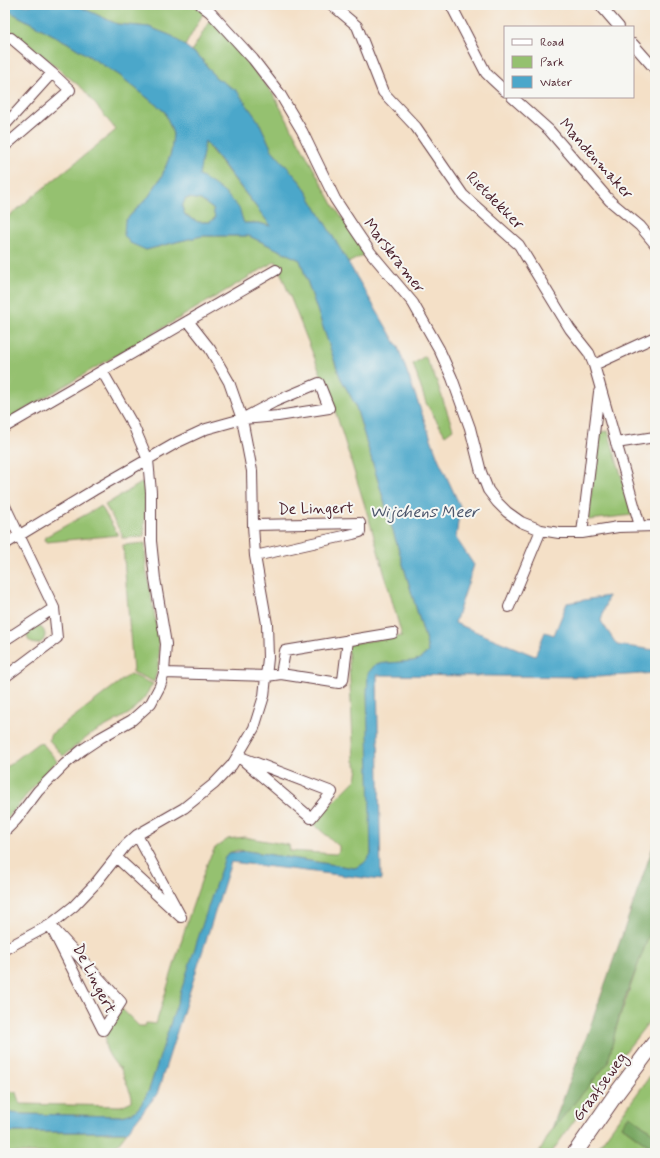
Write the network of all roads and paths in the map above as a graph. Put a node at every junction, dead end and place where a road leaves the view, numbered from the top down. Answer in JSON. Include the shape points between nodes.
{"nodes":[{"id":1,"x":201,"y":5,"type":"edge"},
{"id":2,"x":332,"y":5,"type":"edge"},
{"id":3,"x":451,"y":5,"type":"edge"},
{"id":4,"x":600,"y":5,"type":"edge"},
{"id":5,"x":214,"y":8,"type":"edge"},
{"id":6,"x":618,"y":26,"type":"edge"},
{"id":7,"x":11,"y":38,"type":"dead end"},
{"id":8,"x":634,"y":45,"type":"edge"},
{"id":9,"x":655,"y":69,"type":"edge"},
{"id":10,"x":52,"y":73,"type":"junction"},
{"id":11,"x":504,"y":90,"type":"edge"},
{"id":12,"x":513,"y":98,"type":"edge"},
{"id":13,"x":5,"y":125,"type":"edge"},
{"id":14,"x":5,"y":146,"type":"edge"},
{"id":15,"x":655,"y":244,"type":"edge"},
{"id":16,"x":276,"y":270,"type":"dead end"},
{"id":17,"x":188,"y":321,"type":"junction"},
{"id":18,"x":655,"y":337,"type":"edge"},
{"id":19,"x":594,"y":365,"type":"junction"},
{"id":20,"x":102,"y":371,"type":"junction"},
{"id":21,"x":600,"y":387,"type":"junction"},
{"id":22,"x":242,"y":419,"type":"junction"},
{"id":23,"x":610,"y":421,"type":"junction"},
{"id":24,"x":596,"y":423,"type":"junction"},
{"id":25,"x":5,"y":428,"type":"edge"},
{"id":26,"x":655,"y":437,"type":"edge"},
{"id":27,"x":616,"y":443,"type":"junction"},
{"id":28,"x":148,"y":460,"type":"junction"},
{"id":29,"x":5,"y":506,"type":"edge"},
{"id":30,"x":253,"y":526,"type":"junction"},
{"id":31,"x":640,"y":526,"type":"junction"},
{"id":32,"x":655,"y":526,"type":"edge"},
{"id":33,"x":541,"y":530,"type":"junction"},
{"id":34,"x":582,"y":533,"type":"junction"},
{"id":35,"x":19,"y":535,"type":"junction"},
{"id":36,"x":5,"y":544,"type":"edge"},
{"id":37,"x":255,"y":556,"type":"junction"},
{"id":38,"x":509,"y":607,"type":"dead end"},
{"id":39,"x":54,"y":608,"type":"junction"},
{"id":40,"x":393,"y":633,"type":"dead end"},
{"id":41,"x":5,"y":640,"type":"edge"},
{"id":42,"x":348,"y":640,"type":"junction"},
{"id":43,"x":164,"y":673,"type":"junction"},
{"id":44,"x":281,"y":674,"type":"junction"},
{"id":45,"x":267,"y":676,"type":"junction"},
{"id":46,"x":5,"y":677,"type":"edge"},
{"id":47,"x":238,"y":756,"type":"junction"},
{"id":48,"x":5,"y":831,"type":"edge"},
{"id":49,"x":137,"y":835,"type":"junction"},
{"id":50,"x":116,"y":857,"type":"junction"},
{"id":51,"x":50,"y":925,"type":"junction"},
{"id":52,"x":5,"y":949,"type":"edge"},
{"id":53,"x":655,"y":1042,"type":"edge"},
{"id":54,"x":575,"y":1153,"type":"edge"}],
"edges":[{"from":1,"to":5,"type":"street","name":"Marskramer"},
{"from":2,"to":19,"type":"street","name":"Rietdekker","via":[[357,26],[383,92],[416,127],[463,195],[518,245],[570,329],[589,353]]},
{"from":3,"to":11,"type":"street","via":[[486,73]]},
{"from":4,"to":6,"type":"street"},
{"from":5,"to":33,"type":"street","name":"Marskramer","via":[[280,94],[302,131],[335,199],[354,228],[371,253],[413,303],[452,378],[470,428],[480,472],[488,490],[507,512],[521,522]]},
{"from":7,"to":10,"type":"street"},
{"from":8,"to":9,"type":"street"},
{"from":10,"to":13,"type":"street"},
{"from":10,"to":14,"type":"street","via":[[70,90]]},
{"from":12,"to":15,"type":"street","name":"Mandenmaker","via":[[549,130],[610,201],[640,226]]},
{"from":16,"to":17,"type":"street"},
{"from":17,"to":20,"type":"street"},
{"from":17,"to":22,"type":"street","via":[[210,349],[229,382]]},
{"from":18,"to":19,"type":"street"},
{"from":19,"to":21,"type":"street","name":"Rietdekker"},
{"from":20,"to":25,"type":"street"},
{"from":20,"to":28,"type":"street","via":[[134,427]]},
{"from":21,"to":23,"type":"street","name":"Rietdekker"},
{"from":21,"to":24,"type":"street","name":"Rietdekker"},
{"from":22,"to":22,"type":"street","via":[[278,416],[329,408],[319,382]]},
{"from":22,"to":28,"type":"street","via":[[206,429]]},
{"from":22,"to":30,"type":"street","via":[[252,471]]},
{"from":23,"to":24,"type":"street"},
{"from":23,"to":27,"type":"street","name":"Rietdekker"},
{"from":24,"to":34,"type":"street","name":"Rietdekker"},
{"from":26,"to":27,"type":"street"},
{"from":27,"to":31,"type":"street","name":"Rietdekker"},
{"from":28,"to":35,"type":"street"},
{"from":28,"to":43,"type":"street","via":[[151,540],[166,644]]},
{"from":29,"to":35,"type":"street"},
{"from":30,"to":37,"type":"street"},
{"from":30,"to":37,"type":"street","name":"De Lingert","via":[[360,523],[360,532]]},
{"from":31,"to":32,"type":"street","name":"Marskramer"},
{"from":31,"to":34,"type":"street","name":"Marskramer"},
{"from":33,"to":34,"type":"street","name":"Marskramer"},
{"from":33,"to":38,"type":"street"},
{"from":35,"to":36,"type":"street"},
{"from":35,"to":39,"type":"street"},
{"from":37,"to":45,"type":"street","via":[[267,624]]},
{"from":39,"to":41,"type":"street"},
{"from":39,"to":46,"type":"street","via":[[57,638]]},
{"from":40,"to":42,"type":"street"},
{"from":42,"to":44,"type":"street","via":[[285,651]]},
{"from":42,"to":44,"type":"street","via":[[343,680],[339,683]]},
{"from":43,"to":45,"type":"street"},
{"from":43,"to":48,"type":"street","via":[[151,703],[132,720],[100,738],[65,764],[38,791]]},
{"from":44,"to":45,"type":"street"},
{"from":45,"to":47,"type":"street","via":[[254,728]]},
{"from":47,"to":47,"type":"street","via":[[245,759],[332,792],[311,818]]},
{"from":47,"to":49,"type":"street","via":[[214,784],[190,803]]},
{"from":49,"to":50,"type":"street"},
{"from":49,"to":50,"type":"street","via":[[181,918]]},
{"from":50,"to":51,"type":"street","via":[[74,906]]},
{"from":51,"to":51,"type":"street","name":"De Lingert","via":[[121,1002],[103,1030],[64,953]]},
{"from":51,"to":52,"type":"street"},
{"from":53,"to":54,"type":"main road","name":"Graafseweg"}]}
